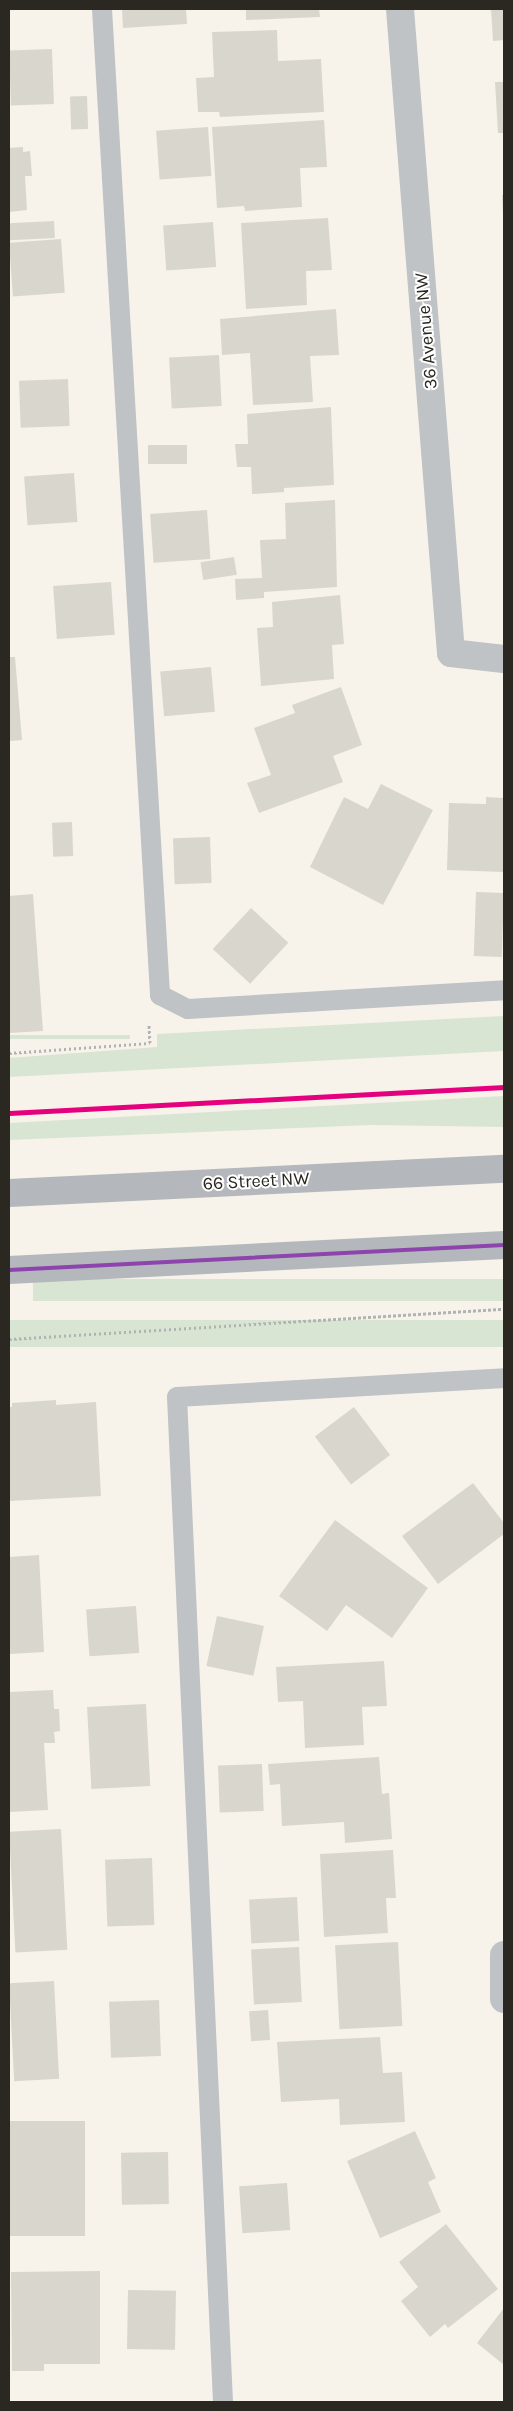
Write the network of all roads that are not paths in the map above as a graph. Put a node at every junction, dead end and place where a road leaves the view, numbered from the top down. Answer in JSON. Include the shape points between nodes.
{"nodes":[{"id":1,"x":102,"y":9,"type":"edge"},
{"id":2,"x":400,"y":9,"type":"edge"},
{"id":3,"x":504,"y":659,"type":"edge"},
{"id":4,"x":504,"y":990,"type":"edge"},
{"id":5,"x":504,"y":1170,"type":"edge"},
{"id":6,"x":9,"y":1193,"type":"edge"},
{"id":7,"x":504,"y":1245,"type":"edge"},
{"id":8,"x":9,"y":1270,"type":"edge"},
{"id":9,"x":504,"y":1378,"type":"edge"},
{"id":10,"x":504,"y":1955,"type":"edge"},
{"id":11,"x":504,"y":1999,"type":"edge"},
{"id":12,"x":222,"y":2402,"type":"edge"}],
"edges":[{"from":1,"to":4,"type":"lane","via":[[160,995],[188,1009]]},
{"from":2,"to":3,"type":"street","name":"36 Avenue NW","via":[[451,653]]},
{"from":5,"to":6,"type":"main road","name":"66 Street NW"},
{"from":7,"to":8,"type":"main road"},
{"from":9,"to":12,"type":"lane","via":[[177,1397]]},
{"from":10,"to":11,"type":"street"}]}
